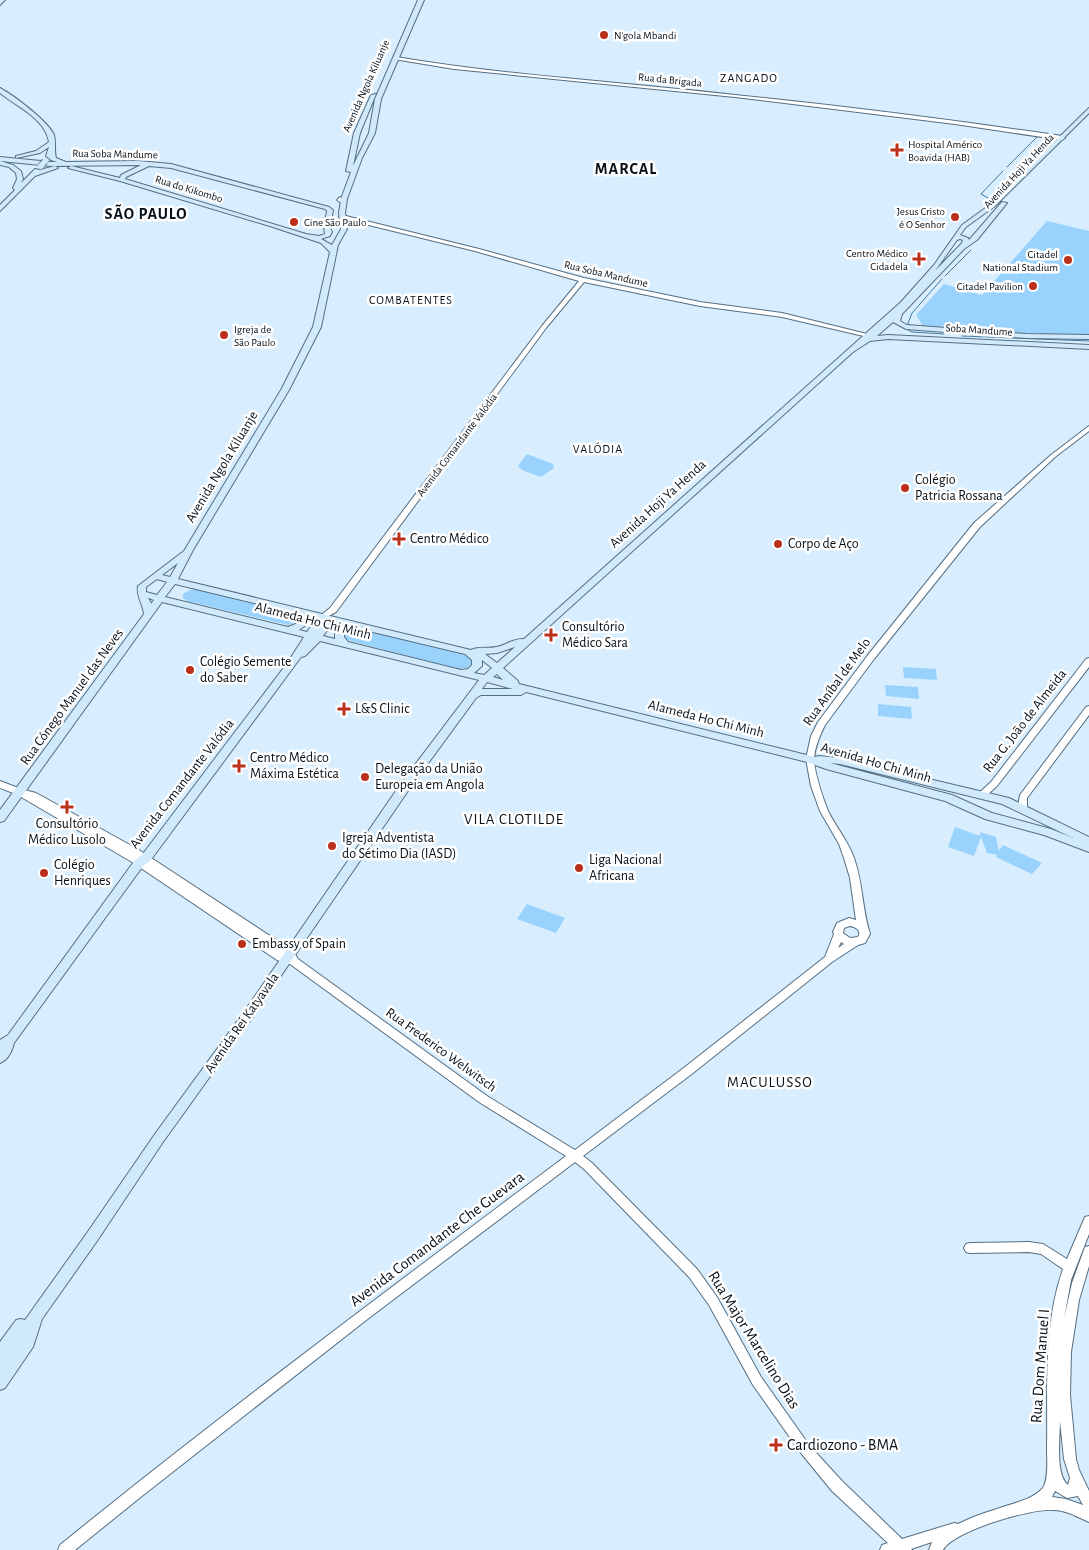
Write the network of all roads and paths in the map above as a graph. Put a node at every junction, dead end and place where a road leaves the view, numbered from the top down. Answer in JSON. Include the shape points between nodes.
{"nodes":[{"id":1,"x":417,"y":0,"type":"edge"},
{"id":2,"x":421,"y":0,"type":"edge"},
{"id":3,"x":396,"y":58,"type":"junction"},
{"id":4,"x":0,"y":92,"type":"edge"},
{"id":5,"x":1089,"y":112,"type":"edge"},
{"id":6,"x":359,"y":127,"type":"junction"},
{"id":7,"x":372,"y":127,"type":"junction"},
{"id":8,"x":355,"y":138,"type":"junction"},
{"id":9,"x":1062,"y":138,"type":"junction"},
{"id":10,"x":368,"y":139,"type":"junction"},
{"id":11,"x":51,"y":147,"type":"junction"},
{"id":12,"x":0,"y":160,"type":"edge"},
{"id":13,"x":137,"y":162,"type":"junction"},
{"id":14,"x":41,"y":163,"type":"junction"},
{"id":15,"x":155,"y":164,"type":"junction"},
{"id":16,"x":164,"y":165,"type":"junction"},
{"id":17,"x":94,"y":172,"type":"junction"},
{"id":18,"x":34,"y":174,"type":"junction"},
{"id":19,"x":113,"y":177,"type":"junction"},
{"id":20,"x":122,"y":180,"type":"junction"},
{"id":21,"x":16,"y":188,"type":"junction"},
{"id":22,"x":340,"y":199,"type":"junction"},
{"id":23,"x":315,"y":203,"type":"junction"},
{"id":24,"x":0,"y":205,"type":"edge"},
{"id":25,"x":0,"y":209,"type":"edge"},
{"id":26,"x":342,"y":217,"type":"junction"},
{"id":27,"x":964,"y":226,"type":"junction"},
{"id":28,"x":981,"y":231,"type":"junction"},
{"id":29,"x":306,"y":236,"type":"junction"},
{"id":30,"x":948,"y":248,"type":"junction"},
{"id":31,"x":331,"y":250,"type":"junction"},
{"id":32,"x":956,"y":252,"type":"junction"},
{"id":33,"x":583,"y":280,"type":"junction"},
{"id":34,"x":899,"y":314,"type":"junction"},
{"id":35,"x":314,"y":329,"type":"junction"},
{"id":36,"x":952,"y":331,"type":"junction"},
{"id":37,"x":868,"y":337,"type":"junction"},
{"id":38,"x":1089,"y":337,"type":"edge"},
{"id":39,"x":952,"y":340,"type":"junction"},
{"id":40,"x":1089,"y":347,"type":"edge"},
{"id":41,"x":1089,"y":428,"type":"edge"},
{"id":42,"x":189,"y":550,"type":"junction"},
{"id":43,"x":154,"y":576,"type":"junction"},
{"id":44,"x":173,"y":580,"type":"junction"},
{"id":45,"x":196,"y":586,"type":"junction"},
{"id":46,"x":142,"y":594,"type":"junction"},
{"id":47,"x":160,"y":598,"type":"junction"},
{"id":48,"x":181,"y":603,"type":"junction"},
{"id":49,"x":303,"y":612,"type":"junction"},
{"id":50,"x":329,"y":615,"type":"junction"},
{"id":51,"x":148,"y":616,"type":"junction"},
{"id":52,"x":357,"y":625,"type":"junction"},
{"id":53,"x":290,"y":629,"type":"junction"},
{"id":54,"x":314,"y":635,"type":"junction"},
{"id":55,"x":532,"y":635,"type":"junction"},
{"id":56,"x":344,"y":643,"type":"junction"},
{"id":57,"x":460,"y":650,"type":"junction"},
{"id":58,"x":496,"y":666,"type":"junction"},
{"id":59,"x":1087,"y":666,"type":"edge"},
{"id":60,"x":458,"y":673,"type":"junction"},
{"id":61,"x":484,"y":680,"type":"junction"},
{"id":62,"x":537,"y":691,"type":"junction"},
{"id":63,"x":469,"y":698,"type":"junction"},
{"id":64,"x":1089,"y":709,"type":"edge"},
{"id":65,"x":810,"y":759,"type":"junction"},
{"id":66,"x":0,"y":784,"type":"edge"},
{"id":67,"x":19,"y":792,"type":"junction"},
{"id":68,"x":981,"y":796,"type":"junction"},
{"id":69,"x":1023,"y":810,"type":"junction"},
{"id":70,"x":986,"y":815,"type":"junction"},
{"id":71,"x":0,"y":818,"type":"edge"},
{"id":72,"x":1012,"y":823,"type":"junction"},
{"id":73,"x":1087,"y":845,"type":"edge"},
{"id":74,"x":142,"y":860,"type":"junction"},
{"id":75,"x":858,"y":909,"type":"junction"},
{"id":76,"x":846,"y":923,"type":"junction"},
{"id":77,"x":862,"y":928,"type":"junction"},
{"id":78,"x":839,"y":935,"type":"junction"},
{"id":79,"x":854,"y":943,"type":"junction"},
{"id":80,"x":290,"y":959,"type":"junction"},
{"id":81,"x":829,"y":959,"type":"junction"},
{"id":82,"x":4,"y":1045,"type":"edge"},
{"id":83,"x":0,"y":1058,"type":"edge"},
{"id":84,"x":575,"y":1156,"type":"junction"},
{"id":85,"x":1089,"y":1221,"type":"edge"},
{"id":86,"x":970,"y":1248,"type":"dead end"},
{"id":87,"x":1089,"y":1251,"type":"edge"},
{"id":88,"x":1070,"y":1267,"type":"junction"},
{"id":89,"x":36,"y":1315,"type":"junction"},
{"id":90,"x":0,"y":1352,"type":"edge"},
{"id":91,"x":0,"y":1366,"type":"edge"},
{"id":92,"x":0,"y":1383,"type":"edge"},
{"id":93,"x":1054,"y":1466,"type":"junction"},
{"id":94,"x":1073,"y":1470,"type":"junction"},
{"id":95,"x":1089,"y":1505,"type":"edge"},
{"id":96,"x":1027,"y":1507,"type":"junction"},
{"id":97,"x":1089,"y":1516,"type":"edge"},
{"id":98,"x":970,"y":1525,"type":"junction"},
{"id":99,"x":65,"y":1549,"type":"edge"},
{"id":100,"x":897,"y":1549,"type":"edge"},
{"id":101,"x":936,"y":1550,"type":"edge"}],
"edges":[{"from":1,"to":6,"type":"main road","name":"Avenida Ngola Kiluanje"},
{"from":2,"to":3,"type":"main road","name":"Avenida Ngola Kiluanje"},
{"from":3,"to":7,"type":"main road","name":"Avenida Ngola Kiluanje","via":[[378,99]]},
{"from":3,"to":9,"type":"street","name":"Rua da Brigada","via":[[454,68],[964,123]]},
{"from":4,"to":11,"type":"main road","via":[[40,121],[50,132]]},
{"from":5,"to":9,"type":"main road","name":"Avenida Hoji Ya Henda"},
{"from":5,"to":28,"type":"main road","name":"Avenida Hoji Ya Henda"},
{"from":6,"to":7,"type":"main road"},
{"from":6,"to":8,"type":"main road","name":"Avenida Ngola Kiluanje"},
{"from":7,"to":10,"type":"main road","name":"Avenida Ngola Kiluanje"},
{"from":8,"to":10,"type":"main road","via":[[364,136]]},
{"from":8,"to":22,"type":"main road","name":"Avenida Ngola Kiluanje"},
{"from":9,"to":27,"type":"main road","name":"Avenida Hoji Ya Henda","via":[[993,205]]},
{"from":10,"to":26,"type":"main road","name":"Avenida Ngola Kiluanje","via":[[351,180]]},
{"from":11,"to":12,"type":"main road"},
{"from":11,"to":13,"type":"main road","via":[[53,159],[61,162]]},
{"from":11,"to":14,"type":"main road"},
{"from":12,"to":13,"type":"main road","name":"Rua Soba Mandume","via":[[51,164]]},
{"from":12,"to":17,"type":"main road","name":"Rua do Kikombo"},
{"from":12,"to":21,"type":"main road","via":[[19,172]]},
{"from":13,"to":15,"type":"main road","name":"Rua Soba Mandume"},
{"from":13,"to":16,"type":"main road"},
{"from":13,"to":19,"type":"main road","via":[[139,166],[122,176]]},
{"from":14,"to":18,"type":"main road"},
{"from":14,"to":21,"type":"main road"},
{"from":15,"to":16,"type":"main road","name":"Rua Soba Mandume"},
{"from":15,"to":20,"type":"main road","via":[[140,167],[123,176]]},
{"from":16,"to":23,"type":"main road","name":"Rua Soba Mandume"},
{"from":17,"to":18,"type":"main road","via":[[52,168]]},
{"from":17,"to":19,"type":"main road","name":"Rua do Kikombo"},
{"from":18,"to":25,"type":"main road"},
{"from":19,"to":20,"type":"main road","name":"Rua do Kikombo"},
{"from":20,"to":29,"type":"main road","name":"Rua do Kikombo"},
{"from":21,"to":24,"type":"main road"},
{"from":22,"to":23,"type":"main road","via":[[329,204]]},
{"from":22,"to":31,"type":"main road","name":"Avenida Ngola Kiluanje","via":[[332,229]]},
{"from":23,"to":29,"type":"main road","via":[[330,210],[326,227],[329,233],[322,238]]},
{"from":26,"to":33,"type":"street","name":"Rua Soba Mandume"},
{"from":26,"to":35,"type":"main road","name":"Avenida Ngola Kiluanje","via":[[343,231],[336,241],[320,318]]},
{"from":27,"to":28,"type":"main road","via":[[963,230],[967,232]]},
{"from":27,"to":30,"type":"main road","name":"Avenida Hoji Ya Henda"},
{"from":28,"to":32,"type":"main road","name":"Avenida Hoji Ya Henda"},
{"from":29,"to":31,"type":"main road"},
{"from":30,"to":32,"type":"main road","via":[[956,238],[965,238],[966,242]]},
{"from":30,"to":37,"type":"main road","name":"Avenida Hoji Ya Henda","via":[[913,292]]},
{"from":31,"to":35,"type":"main road","name":"Avenida Ngola Kiluanje"},
{"from":32,"to":34,"type":"main road","name":"Avenida Hoji Ya Henda"},
{"from":33,"to":37,"type":"street","name":"Rua Soba Mandume","via":[[700,304],[782,315]]},
{"from":33,"to":50,"type":"street","name":"Avenida Comandante Valódia","via":[[544,327]]},
{"from":34,"to":36,"type":"main road","name":"Soba Mandume","via":[[896,320],[903,327]]},
{"from":34,"to":37,"type":"main road","name":"Avenida Hoji Ya Henda"},
{"from":35,"to":42,"type":"main road","name":"Avenida Ngola Kiluanje","via":[[285,390]]},
{"from":36,"to":38,"type":"main road","name":"Soba Mandume"},
{"from":36,"to":39,"type":"main road"},
{"from":37,"to":39,"type":"main road","name":"Soba Mandume"},
{"from":37,"to":55,"type":"main road","name":"Avenida Hoji Ya Henda"},
{"from":39,"to":40,"type":"main road","name":"Soba Mandume"},
{"from":41,"to":65,"type":"street","name":"Rua Aníbal de Melo","via":[[977,525],[822,724],[813,742]]},
{"from":42,"to":43,"type":"main road"},
{"from":42,"to":44,"type":"main road","name":"Avenida Ngola Kiluanje"},
{"from":43,"to":44,"type":"main road","name":"Alameda Ho Chi Minh"},
{"from":43,"to":46,"type":"main road","via":[[142,586]]},
{"from":44,"to":45,"type":"main road","name":"Alameda Ho Chi Minh"},
{"from":44,"to":47,"type":"main road","name":"Avenida Ngola Kiluanje"},
{"from":45,"to":48,"type":"main road","via":[[182,592],[179,596]]},
{"from":45,"to":49,"type":"main road","name":"Alameda Ho Chi Minh"},
{"from":46,"to":47,"type":"main road","name":"Alameda Ho Chi Minh"},
{"from":46,"to":51,"type":"main road","via":[[148,606]]},
{"from":47,"to":48,"type":"main road","name":"Alameda Ho Chi Minh"},
{"from":47,"to":51,"type":"main road","name":"Avenida Ngola Kiluanje"},
{"from":48,"to":53,"type":"main road","name":"Alameda Ho Chi Minh"},
{"from":49,"to":50,"type":"main road","name":"Alameda Ho Chi Minh"},
{"from":49,"to":53,"type":"main road","via":[[305,620]]},
{"from":50,"to":52,"type":"main road","name":"Alameda Ho Chi Minh"},
{"from":50,"to":54,"type":"main road","name":"Avenida Comandante Valódia"},
{"from":51,"to":67,"type":"main road","name":"Rua Cónego Manuel das Neves"},
{"from":52,"to":56,"type":"main road","via":[[340,631],[339,638]]},
{"from":52,"to":57,"type":"main road","name":"Alameda Ho Chi Minh"},
{"from":53,"to":54,"type":"main road","name":"Alameda Ho Chi Minh"},
{"from":54,"to":56,"type":"main road","name":"Alameda Ho Chi Minh"},
{"from":54,"to":74,"type":"main road","name":"Avenida Comandante Valódia"},
{"from":55,"to":57,"type":"main road","via":[[497,650]]},
{"from":55,"to":58,"type":"main road","name":"Avenida Hoji Ya Henda"},
{"from":56,"to":60,"type":"main road","name":"Alameda Ho Chi Minh"},
{"from":57,"to":58,"type":"main road","via":[[485,657]]},
{"from":57,"to":60,"type":"main road","via":[[474,656],[479,663],[475,669]]},
{"from":58,"to":60,"type":"main road","via":[[483,673]]},
{"from":58,"to":61,"type":"main road","name":"Avenida Hoji Ya Henda"},
{"from":58,"to":62,"type":"main road","via":[[505,678]]},
{"from":59,"to":68,"type":"street","name":"Rua G. João de Almeida"},
{"from":60,"to":61,"type":"main road"},
{"from":60,"to":63,"type":"main road","via":[[468,680]]},
{"from":61,"to":62,"type":"main road"},
{"from":61,"to":63,"type":"main road","name":"Avenida Rei Katyavala"},
{"from":62,"to":63,"type":"main road","via":[[480,692]]},
{"from":62,"to":65,"type":"main road","name":"Alameda Ho Chi Minh"},
{"from":63,"to":80,"type":"main road","name":"Avenida Rei Katyavala"},
{"from":64,"to":69,"type":"street","via":[[1023,797]]},
{"from":65,"to":68,"type":"main road","name":"Avenida Ho Chi Minh","via":[[840,762]]},
{"from":65,"to":70,"type":"main road","name":"Avenida Ho Chi Minh","via":[[948,798]]},
{"from":65,"to":75,"type":"street","name":"Rua Aníbal de Melo","via":[[820,803],[849,858]]},
{"from":66,"to":67,"type":"street","name":"Rua Frederico Welwitsch"},
{"from":67,"to":71,"type":"main road","name":"Rua Cónego Manuel das Neves"},
{"from":67,"to":74,"type":"street","name":"Rua Frederico Welwitsch"},
{"from":68,"to":69,"type":"main road","name":"Avenida Ho Chi Minh","via":[[1005,801]]},
{"from":68,"to":70,"type":"main road","via":[[973,804]]},
{"from":69,"to":72,"type":"main road","via":[[1028,817],[1027,822]]},
{"from":69,"to":73,"type":"main road","name":"Avenida Ho Chi Minh"},
{"from":70,"to":72,"type":"main road","name":"Avenida Ho Chi Minh"},
{"from":72,"to":73,"type":"main road","name":"Avenida Ho Chi Minh"},
{"from":74,"to":80,"type":"street","name":"Rua Frederico Welwitsch"},
{"from":74,"to":82,"type":"main road","name":"Avenida Comandante Valódia"},
{"from":75,"to":76,"type":"street","via":[[853,920]]},
{"from":75,"to":77,"type":"street","name":"Rua Aníbal de Melo"},
{"from":76,"to":77,"type":"street","via":[[853,922]]},
{"from":76,"to":78,"type":"street","via":[[840,926]]},
{"from":77,"to":79,"type":"street","via":[[864,938]]},
{"from":78,"to":79,"type":"street","via":[[846,942]]},
{"from":78,"to":81,"type":"street","name":"Avenida Comandante Che Guevara"},
{"from":79,"to":81,"type":"street","name":"Avenida Comandante Che Guevara"},
{"from":80,"to":84,"type":"street","name":"Rua Frederico Welwitsch","via":[[483,1099]]},
{"from":80,"to":89,"type":"main road","name":"Avenida Rei Katyavala"},
{"from":81,"to":84,"type":"street","name":"Avenida Comandante Che Guevara"},
{"from":82,"to":83,"type":"main road","name":"Avenida Comandante Valódia","via":[[7,1048]]},
{"from":84,"to":99,"type":"street","name":"Avenida Comandante Che Guevara","via":[[361,1317]]},
{"from":84,"to":100,"type":"street","name":"Rua Major Marcelino Dias","via":[[693,1273],[713,1301],[757,1381],[805,1449]]},
{"from":85,"to":88,"type":"street","name":"Rua Dom Manuel I"},
{"from":86,"to":88,"type":"street","via":[[1044,1249]]},
{"from":87,"to":94,"type":"street","name":"Rua Dom Manuel I","via":[[1075,1294],[1065,1361],[1066,1415]]},
{"from":88,"to":93,"type":"street","name":"Rua Dom Manuel I","via":[[1059,1320],[1052,1429]]},
{"from":89,"to":90,"type":"main road","via":[[23,1323]]},
{"from":89,"to":91,"type":"main road","name":"Avenida Rei Katyavala"},
{"from":89,"to":92,"type":"main road","via":[[31,1336]]},
{"from":93,"to":94,"type":"street","via":[[1058,1483],[1066,1492],[1074,1491],[1076,1487]]},
{"from":93,"to":96,"type":"street","name":"Rua Dom Manuel I","via":[[1052,1484],[1047,1493]]},
{"from":94,"to":95,"type":"street","name":"Rua Dom Manuel I"},
{"from":96,"to":97,"type":"street","via":[[1053,1503]]},
{"from":96,"to":98,"type":"street"},
{"from":98,"to":100,"type":"street"},
{"from":98,"to":101,"type":"street","via":[[940,1541]]}]}
